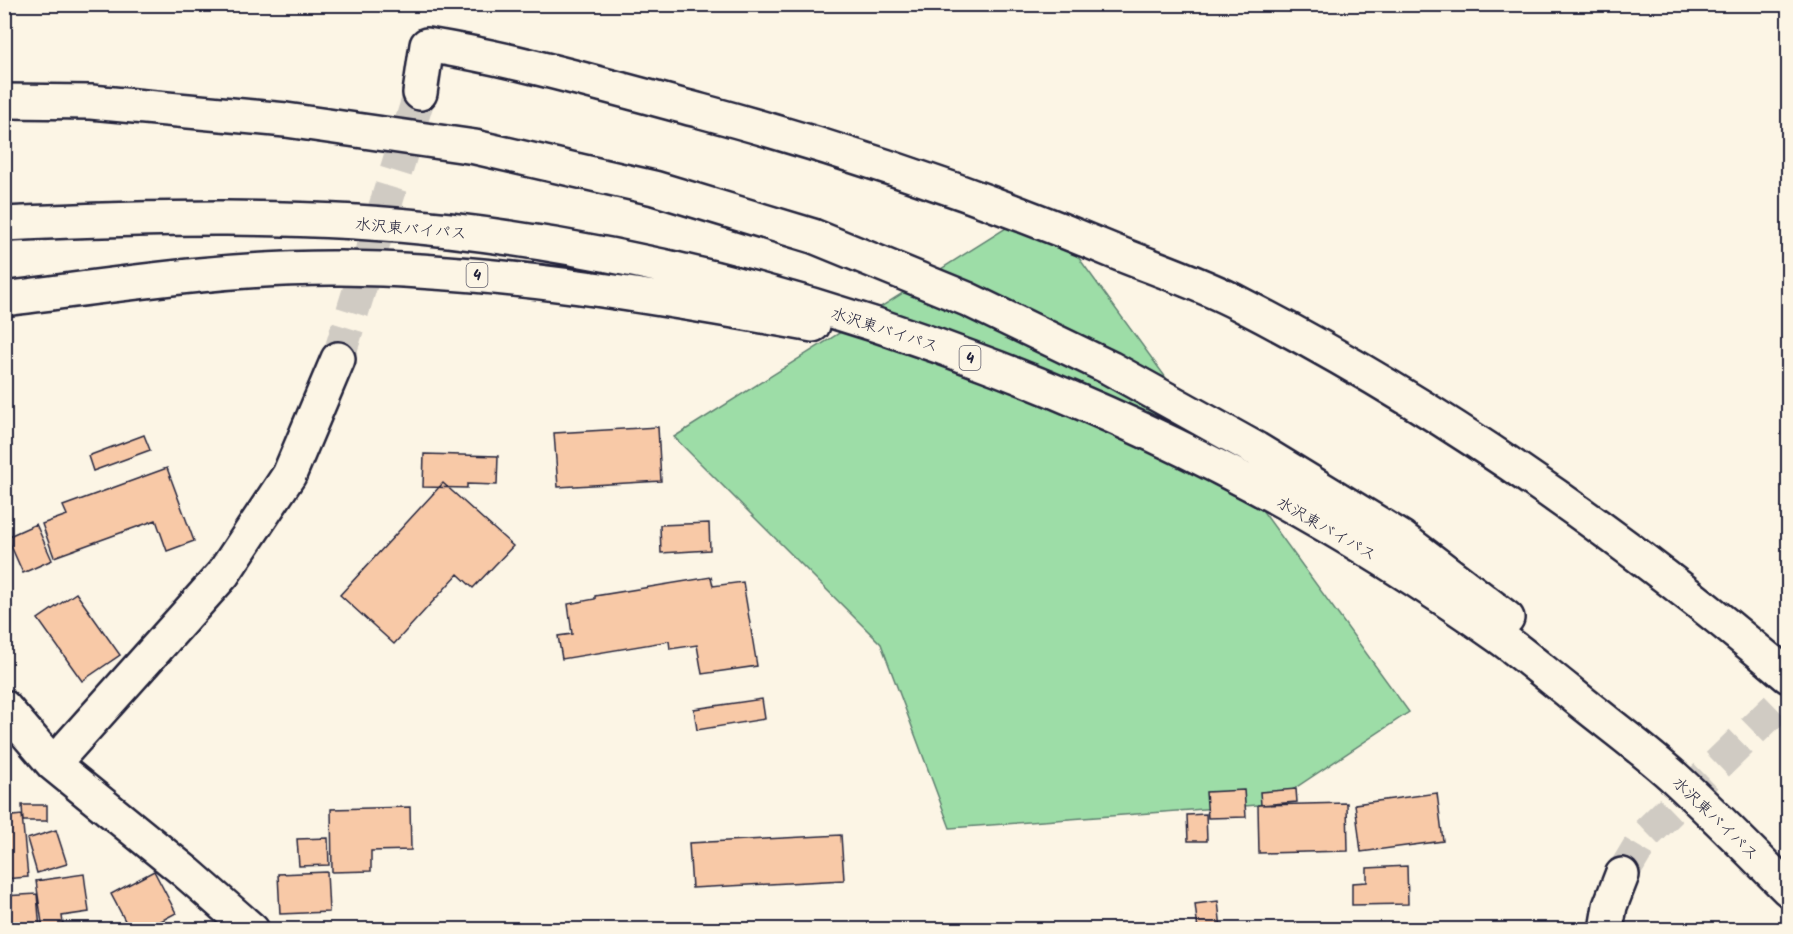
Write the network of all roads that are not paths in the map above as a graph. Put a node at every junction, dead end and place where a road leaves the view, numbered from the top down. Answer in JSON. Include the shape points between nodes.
{"nodes":[{"id":1,"x":420,"y":93,"type":"tunnel mouth"},
{"id":2,"x":4,"y":101,"type":"edge"},
{"id":3,"x":4,"y":224,"type":"edge"},
{"id":4,"x":4,"y":299,"type":"edge"},
{"id":5,"x":945,"y":348,"type":"junction"},
{"id":6,"x":338,"y":359,"type":"tunnel mouth"},
{"id":7,"x":1787,"y":690,"type":"edge"},
{"id":8,"x":4,"y":707,"type":"edge"},
{"id":9,"x":53,"y":764,"type":"junction"},
{"id":10,"x":1674,"y":777,"type":"junction"},
{"id":11,"x":1622,"y":875,"type":"tunnel mouth"},
{"id":12,"x":1788,"y":889,"type":"edge"},
{"id":13,"x":252,"y":930,"type":"edge"},
{"id":14,"x":1606,"y":930,"type":"edge"}],
"edges":[{"from":1,"to":7,"type":"main road","via":[[427,45],[499,57],[783,133],[1031,217],[1238,302],[1426,408],[1563,500],[1737,633]]},
{"from":2,"to":10,"type":"main road","number":"4","via":[[92,102],[286,120],[475,147],[654,188],[813,236],[967,299],[1110,368],[1256,449],[1402,538],[1589,687]]},
{"from":3,"to":5,"type":"main road","name":"水沢東バイパス","number":"4","via":[[144,217],[297,219],[448,230],[599,253],[753,287]]},
{"from":4,"to":5,"type":"main road","number":"4","via":[[228,273],[339,268],[458,273],[605,289]]},
{"from":5,"to":10,"type":"main road","name":"水沢東バイパス","number":"4","via":[[1133,425],[1319,520],[1499,637]]},
{"from":6,"to":9,"type":"main road","via":[[289,475],[223,574]]},
{"from":8,"to":9,"type":"main road"},
{"from":9,"to":13,"type":"main road"},
{"from":10,"to":12,"type":"main road","name":"水沢東バイパス","number":"4"},
{"from":11,"to":14,"type":"main road"}]}
